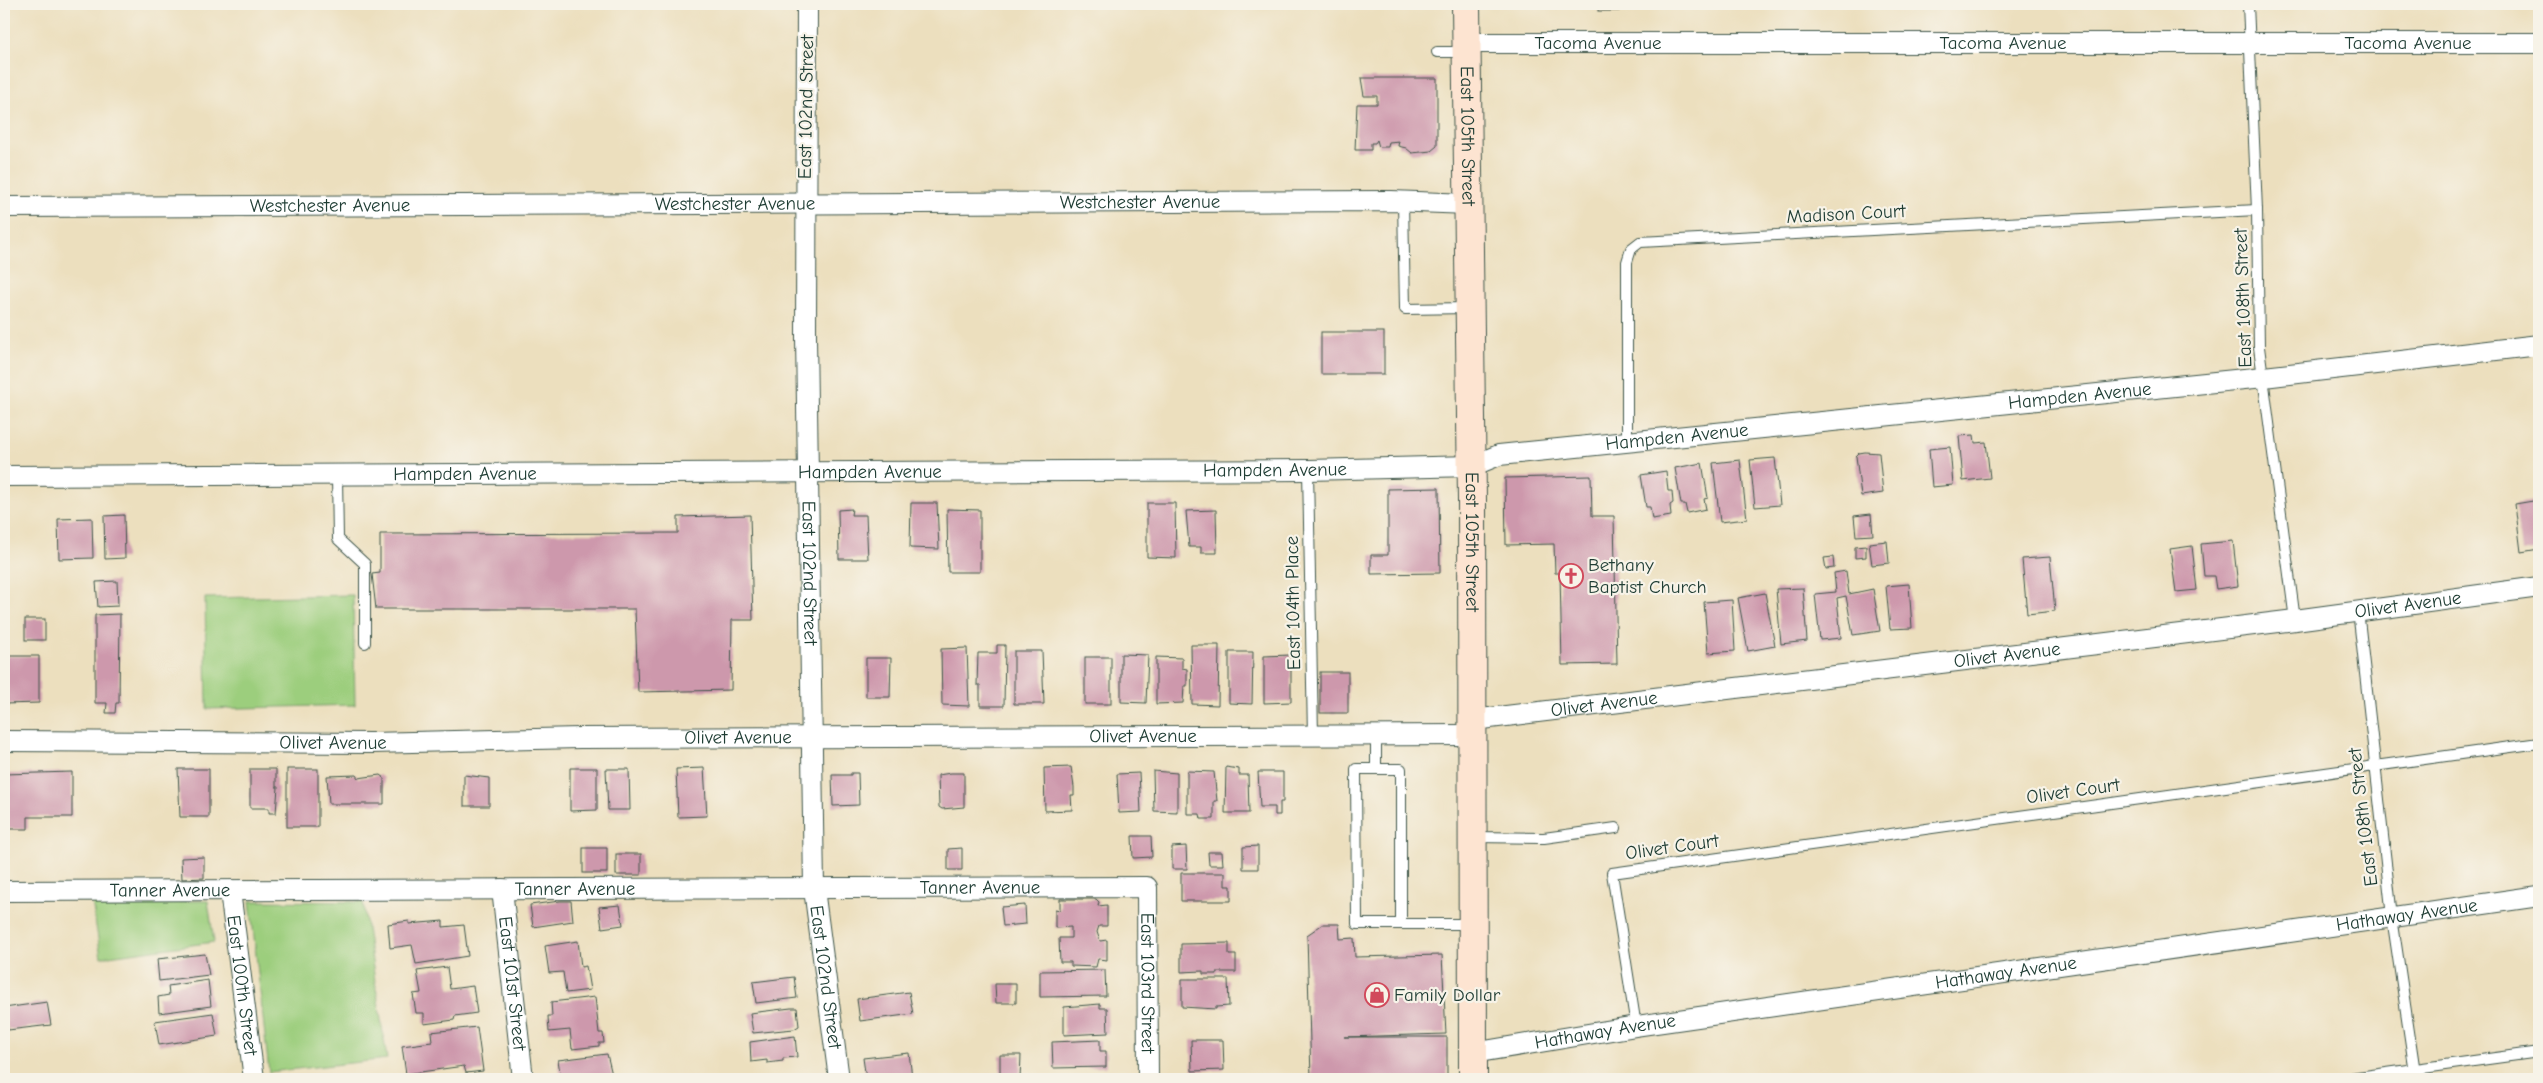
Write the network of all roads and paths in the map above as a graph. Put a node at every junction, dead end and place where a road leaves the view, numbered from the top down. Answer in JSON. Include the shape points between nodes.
{"nodes":[{"id":1,"x":807,"y":4,"type":"edge"},
{"id":2,"x":1466,"y":4,"type":"edge"},
{"id":3,"x":2248,"y":4,"type":"edge"},
{"id":4,"x":2249,"y":43,"type":"junction"},
{"id":5,"x":2539,"y":43,"type":"edge"},
{"id":6,"x":1467,"y":48,"type":"junction"},
{"id":7,"x":1437,"y":52,"type":"dead end"},
{"id":8,"x":1403,"y":201,"type":"junction"},
{"id":9,"x":1468,"y":204,"type":"junction"},
{"id":10,"x":805,"y":205,"type":"junction"},
{"id":11,"x":4,"y":207,"type":"edge"},
{"id":12,"x":2257,"y":210,"type":"junction"},
{"id":13,"x":1469,"y":308,"type":"junction"},
{"id":14,"x":2539,"y":345,"type":"edge"},
{"id":15,"x":2264,"y":377,"type":"junction"},
{"id":16,"x":1628,"y":442,"type":"junction"},
{"id":17,"x":1472,"y":466,"type":"junction"},
{"id":18,"x":1308,"y":470,"type":"junction"},
{"id":19,"x":808,"y":472,"type":"junction"},
{"id":20,"x":4,"y":476,"type":"edge"},
{"id":21,"x":337,"y":476,"type":"junction"},
{"id":22,"x":2539,"y":587,"type":"edge"},
{"id":23,"x":2358,"y":610,"type":"junction"},
{"id":24,"x":2295,"y":620,"type":"junction"},
{"id":25,"x":365,"y":643,"type":"dead end"},
{"id":26,"x":1473,"y":727,"type":"junction"},
{"id":27,"x":1376,"y":735,"type":"junction"},
{"id":28,"x":811,"y":736,"type":"junction"},
{"id":29,"x":1313,"y":736,"type":"junction"},
{"id":30,"x":4,"y":741,"type":"edge"},
{"id":31,"x":2539,"y":743,"type":"edge"},
{"id":32,"x":2374,"y":766,"type":"junction"},
{"id":33,"x":1376,"y":769,"type":"junction"},
{"id":34,"x":1616,"y":828,"type":"dead end"},
{"id":35,"x":1473,"y":837,"type":"junction"},
{"id":36,"x":1147,"y":887,"type":"joint"},
{"id":37,"x":502,"y":889,"type":"junction"},
{"id":38,"x":814,"y":889,"type":"junction"},
{"id":39,"x":4,"y":891,"type":"edge"},
{"id":40,"x":230,"y":891,"type":"junction"},
{"id":41,"x":2539,"y":896,"type":"edge"},
{"id":42,"x":2392,"y":917,"type":"junction"},
{"id":43,"x":1402,"y":924,"type":"junction"},
{"id":44,"x":1473,"y":924,"type":"junction"},
{"id":45,"x":1636,"y":1026,"type":"junction"},
{"id":46,"x":2539,"y":1052,"type":"edge"},
{"id":47,"x":1474,"y":1066,"type":"edge"},
{"id":48,"x":2416,"y":1074,"type":"edge"},
{"id":49,"x":254,"y":1079,"type":"edge"},
{"id":50,"x":523,"y":1079,"type":"edge"},
{"id":51,"x":839,"y":1079,"type":"edge"},
{"id":52,"x":1148,"y":1079,"type":"edge"},
{"id":53,"x":2343,"y":1079,"type":"edge"}],
"edges":[{"from":1,"to":10,"type":"street","name":"East 102nd Street"},
{"from":2,"to":6,"type":"main road","name":"East 105th Street"},
{"from":3,"to":4,"type":"lane","name":"East 108th Street"},
{"from":4,"to":5,"type":"street","name":"Tacoma Avenue"},
{"from":4,"to":6,"type":"street","name":"Tacoma Avenue"},
{"from":4,"to":12,"type":"lane","name":"East 108th Street"},
{"from":6,"to":7,"type":"lane"},
{"from":6,"to":9,"type":"main road","name":"East 105th Street"},
{"from":8,"to":9,"type":"street","name":"Westchester Avenue"},
{"from":8,"to":10,"type":"street","name":"Westchester Avenue"},
{"from":8,"to":13,"type":"lane","via":[[1404,309]]},
{"from":9,"to":13,"type":"main road","name":"East 105th Street"},
{"from":10,"to":11,"type":"street","name":"Westchester Avenue"},
{"from":10,"to":19,"type":"street","name":"East 102nd Street"},
{"from":12,"to":15,"type":"lane","name":"East 108th Street","via":[[2259,347]]},
{"from":12,"to":16,"type":"lane","name":"Madison Court","via":[[1640,242],[1631,249],[1627,262]]},
{"from":13,"to":17,"type":"main road","name":"East 105th Street"},
{"from":14,"to":15,"type":"street","name":"Hampden Avenue"},
{"from":15,"to":16,"type":"street","name":"Hampden Avenue"},
{"from":15,"to":24,"type":"lane","name":"East 108th Street"},
{"from":16,"to":17,"type":"street","name":"Hampden Avenue","via":[[1496,456]]},
{"from":17,"to":18,"type":"street","name":"Hampden Avenue"},
{"from":17,"to":26,"type":"main road","name":"East 105th Street"},
{"from":18,"to":19,"type":"street","name":"Hampden Avenue"},
{"from":18,"to":29,"type":"lane","name":"East 104th Place"},
{"from":19,"to":21,"type":"street","name":"Hampden Avenue"},
{"from":19,"to":28,"type":"street","name":"East 102nd Street"},
{"from":20,"to":21,"type":"street","name":"Hampden Avenue"},
{"from":21,"to":25,"type":"lane","via":[[338,539],[365,564]]},
{"from":22,"to":23,"type":"street","name":"Olivet Avenue"},
{"from":23,"to":24,"type":"street","name":"Olivet Avenue"},
{"from":23,"to":32,"type":"lane","name":"East 108th Street"},
{"from":24,"to":26,"type":"street","name":"Olivet Avenue"},
{"from":26,"to":27,"type":"street","name":"Olivet Avenue"},
{"from":26,"to":35,"type":"main road","name":"East 105th Street"},
{"from":27,"to":29,"type":"street","name":"Olivet Avenue"},
{"from":27,"to":33,"type":"lane"},
{"from":28,"to":29,"type":"street","name":"Olivet Avenue"},
{"from":28,"to":30,"type":"street","name":"Olivet Avenue","via":[[371,743]]},
{"from":28,"to":38,"type":"street","name":"East 102nd Street"},
{"from":31,"to":32,"type":"lane","name":"Olivet Court"},
{"from":32,"to":42,"type":"lane","name":"East 108th Street"},
{"from":32,"to":45,"type":"lane","name":"Olivet Court","via":[[1612,873]]},
{"from":33,"to":43,"type":"lane","via":[[1401,769]]},
{"from":33,"to":43,"type":"lane","via":[[1356,769],[1357,924]]},
{"from":34,"to":35,"type":"lane","via":[[1544,838]]},
{"from":35,"to":44,"type":"main road","name":"East 105th Street"},
{"from":36,"to":38,"type":"street","name":"Tanner Avenue"},
{"from":36,"to":52,"type":"street","name":"East 103rd Street"},
{"from":37,"to":38,"type":"street","name":"Tanner Avenue"},
{"from":37,"to":40,"type":"street","name":"Tanner Avenue"},
{"from":37,"to":50,"type":"street","name":"East 101st Street"},
{"from":38,"to":51,"type":"street","name":"East 102nd Street"},
{"from":39,"to":40,"type":"street","name":"Tanner Avenue"},
{"from":40,"to":49,"type":"street","name":"East 100th Street"},
{"from":41,"to":42,"type":"street","name":"Hathaway Avenue"},
{"from":42,"to":45,"type":"street","name":"Hathaway Avenue"},
{"from":42,"to":48,"type":"lane","name":"East 108th Street"},
{"from":43,"to":44,"type":"lane"},
{"from":44,"to":47,"type":"main road","name":"East 105th Street"},
{"from":45,"to":47,"type":"street","name":"Hathaway Avenue"},
{"from":46,"to":48,"type":"lane"},
{"from":48,"to":53,"type":"lane"}]}
